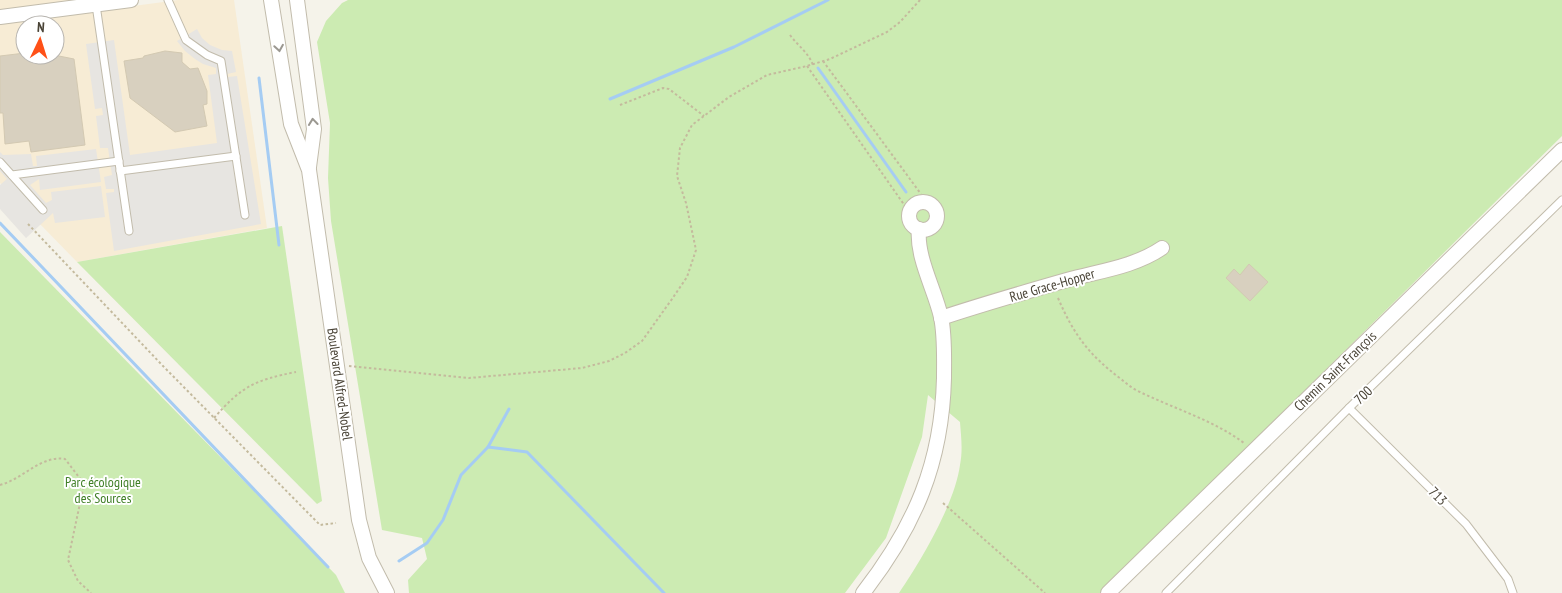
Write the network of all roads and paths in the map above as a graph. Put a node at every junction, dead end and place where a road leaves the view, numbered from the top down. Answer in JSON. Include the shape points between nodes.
{"nodes":[{"id":1,"x":130,"y":0,"type":"edge"},
{"id":2,"x":168,"y":0,"type":"edge"},
{"id":3,"x":271,"y":0,"type":"edge"},
{"id":4,"x":297,"y":0,"type":"edge"},
{"id":5,"x":920,"y":0,"type":"edge"},
{"id":6,"x":75,"y":4,"type":"edge"},
{"id":7,"x":96,"y":5,"type":"junction"},
{"id":8,"x":0,"y":17,"type":"edge"},
{"id":9,"x":790,"y":35,"type":"dead end"},
{"id":10,"x":823,"y":62,"type":"junction"},
{"id":11,"x":813,"y":65,"type":"junction"},
{"id":12,"x":807,"y":66,"type":"junction"},
{"id":13,"x":620,"y":105,"type":"dead end"},
{"id":14,"x":704,"y":116,"type":"junction"},
{"id":15,"x":1562,"y":150,"type":"edge"},
{"id":16,"x":236,"y":156,"type":"junction"},
{"id":17,"x":118,"y":161,"type":"junction"},
{"id":18,"x":0,"y":162,"type":"edge"},
{"id":19,"x":309,"y":170,"type":"junction"},
{"id":20,"x":120,"y":171,"type":"junction"},
{"id":21,"x":12,"y":175,"type":"junction"},
{"id":22,"x":921,"y":194,"type":"dead end"},
{"id":23,"x":1562,"y":200,"type":"edge"},
{"id":24,"x":905,"y":206,"type":"dead end"},
{"id":25,"x":43,"y":210,"type":"dead end"},
{"id":26,"x":245,"y":215,"type":"dead end"},
{"id":27,"x":28,"y":224,"type":"dead end"},
{"id":28,"x":919,"y":230,"type":"dead end"},
{"id":29,"x":129,"y":231,"type":"dead end"},
{"id":30,"x":1162,"y":248,"type":"dead end"},
{"id":31,"x":1058,"y":298,"type":"dead end"},
{"id":32,"x":941,"y":318,"type":"junction"},
{"id":33,"x":337,"y":365,"type":"junction"},
{"id":34,"x":296,"y":372,"type":"dead end"},
{"id":35,"x":1349,"y":408,"type":"junction"},
{"id":36,"x":214,"y":418,"type":"junction"},
{"id":37,"x":1254,"y":451,"type":"junction"},
{"id":38,"x":0,"y":485,"type":"edge"},
{"id":39,"x":943,"y":504,"type":"dead end"},
{"id":40,"x":336,"y":523,"type":"dead end"},
{"id":41,"x":92,"y":593,"type":"edge"},
{"id":42,"x":387,"y":593,"type":"edge"},
{"id":43,"x":863,"y":593,"type":"edge"},
{"id":44,"x":1045,"y":593,"type":"edge"},
{"id":45,"x":1108,"y":593,"type":"edge"},
{"id":46,"x":1166,"y":593,"type":"edge"},
{"id":47,"x":1513,"y":593,"type":"edge"}],
"edges":[{"from":1,"to":7,"type":"street"},
{"from":2,"to":16,"type":"lane","via":[[186,40],[221,61]]},
{"from":3,"to":19,"type":"street","name":"Boulevard Alfred-Nobel","one_way":true,"via":[[291,124]]},
{"from":19,"to":4,"type":"street","name":"Boulevard Alfred-Nobel","one_way":true,"via":[[314,129]]},
{"from":5,"to":10,"type":"path","via":[[887,32]]},
{"from":6,"to":7,"type":"street"},
{"from":6,"to":8,"type":"street"},
{"from":7,"to":17,"type":"lane"},
{"from":9,"to":11,"type":"path","via":[[809,55]]},
{"from":10,"to":11,"type":"path"},
{"from":10,"to":22,"type":"path"},
{"from":11,"to":12,"type":"path"},
{"from":12,"to":14,"type":"path","via":[[767,75]]},
{"from":12,"to":24,"type":"path"},
{"from":13,"to":14,"type":"path","via":[[663,88],[669,89]]},
{"from":14,"to":33,"type":"path","via":[[692,125],[680,148],[677,176],[696,250],[687,277],[642,341],[626,353],[582,368],[469,378]]},
{"from":15,"to":37,"type":"street","name":"Chemin Saint-François"},
{"from":16,"to":20,"type":"lane"},
{"from":16,"to":26,"type":"lane"},
{"from":17,"to":20,"type":"lane"},
{"from":17,"to":21,"type":"lane"},
{"from":18,"to":21,"type":"lane"},
{"from":19,"to":33,"type":"street","name":"Boulevard Alfred-Nobel"},
{"from":20,"to":29,"type":"lane"},
{"from":21,"to":25,"type":"lane"},
{"from":23,"to":35,"type":"lane","name":"700"},
{"from":27,"to":36,"type":"path"},
{"from":28,"to":32,"type":"street","via":[[920,246]]},
{"from":30,"to":32,"type":"street","name":"Rue Grace-Hopper","via":[[1132,263]]},
{"from":31,"to":37,"type":"path","via":[[1079,339],[1092,354],[1138,391],[1217,426]]},
{"from":32,"to":43,"type":"street","via":[[943,396],[930,472],[905,531]]},
{"from":33,"to":42,"type":"street","name":"Boulevard Alfred-Nobel","via":[[359,520],[369,558]]},
{"from":34,"to":36,"type":"path","via":[[269,378],[243,389]]},
{"from":35,"to":46,"type":"lane","name":"700"},
{"from":35,"to":47,"type":"lane","name":"713","via":[[1466,524],[1508,578]]},
{"from":36,"to":40,"type":"path","via":[[320,526]]},
{"from":37,"to":45,"type":"street","name":"Chemin Saint-François"},
{"from":38,"to":41,"type":"path","via":[[11,482],[46,460],[65,459],[82,481],[84,489],[68,560],[78,581]]},
{"from":39,"to":44,"type":"path"}]}
